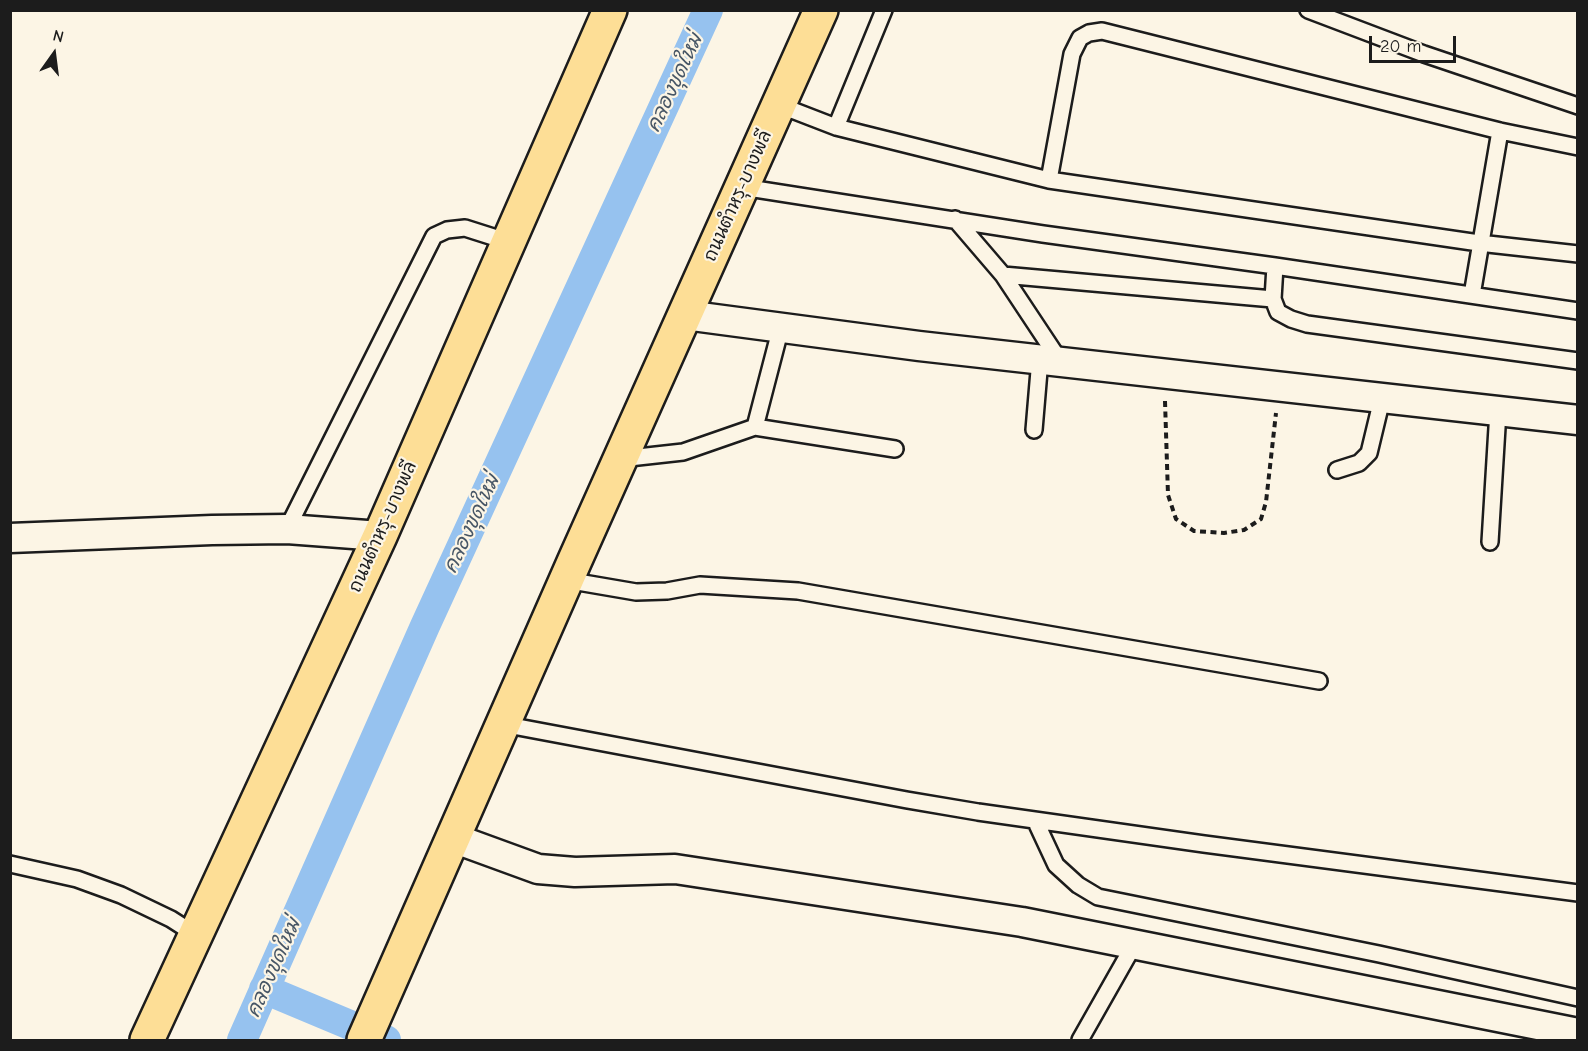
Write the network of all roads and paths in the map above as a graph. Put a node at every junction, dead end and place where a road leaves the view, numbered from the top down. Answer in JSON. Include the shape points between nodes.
{"nodes":[{"id":1,"x":610,"y":10,"type":"edge"},
{"id":2,"x":821,"y":10,"type":"edge"},
{"id":3,"x":884,"y":10,"type":"edge"},
{"id":4,"x":1308,"y":10,"type":"edge"},
{"id":5,"x":778,"y":105,"type":"junction"},
{"id":6,"x":1578,"y":106,"type":"edge"},
{"id":7,"x":836,"y":127,"type":"junction"},
{"id":8,"x":1500,"y":131,"type":"junction"},
{"id":9,"x":1578,"y":147,"type":"edge"},
{"id":10,"x":1049,"y":180,"type":"junction"},
{"id":11,"x":742,"y":187,"type":"junction"},
{"id":12,"x":955,"y":219,"type":"junction"},
{"id":13,"x":508,"y":242,"type":"junction"},
{"id":14,"x":1479,"y":243,"type":"junction"},
{"id":15,"x":1578,"y":254,"type":"edge"},
{"id":16,"x":1275,"y":266,"type":"junction"},
{"id":17,"x":1004,"y":275,"type":"junction"},
{"id":18,"x":1472,"y":295,"type":"junction"},
{"id":19,"x":1273,"y":299,"type":"junction"},
{"id":20,"x":1578,"y":310,"type":"edge"},
{"id":21,"x":685,"y":315,"type":"junction"},
{"id":22,"x":781,"y":327,"type":"junction"},
{"id":23,"x":1050,"y":360,"type":"junction"},
{"id":24,"x":1578,"y":361,"type":"edge"},
{"id":25,"x":1164,"y":373,"type":"junction"},
{"id":26,"x":1279,"y":387,"type":"junction"},
{"id":27,"x":1382,"y":399,"type":"junction"},
{"id":28,"x":1498,"y":411,"type":"junction"},
{"id":29,"x":1578,"y":420,"type":"edge"},
{"id":30,"x":755,"y":427,"type":"junction"},
{"id":31,"x":1034,"y":430,"type":"dead end"},
{"id":32,"x":895,"y":449,"type":"dead end"},
{"id":33,"x":620,"y":459,"type":"junction"},
{"id":34,"x":1337,"y":470,"type":"dead end"},
{"id":35,"x":286,"y":529,"type":"junction"},
{"id":36,"x":380,"y":536,"type":"junction"},
{"id":37,"x":10,"y":538,"type":"edge"},
{"id":38,"x":1490,"y":542,"type":"dead end"},
{"id":39,"x":566,"y":580,"type":"junction"},
{"id":40,"x":1319,"y":681,"type":"dead end"},
{"id":41,"x":502,"y":724,"type":"junction"},
{"id":42,"x":1035,"y":820,"type":"junction"},
{"id":43,"x":453,"y":838,"type":"junction"},
{"id":44,"x":10,"y":864,"type":"edge"},
{"id":45,"x":1578,"y":893,"type":"edge"},
{"id":46,"x":196,"y":935,"type":"junction"},
{"id":47,"x":1135,"y":944,"type":"junction"},
{"id":48,"x":1578,"y":998,"type":"edge"},
{"id":49,"x":1578,"y":1033,"type":"edge"},
{"id":50,"x":147,"y":1041,"type":"edge"},
{"id":51,"x":364,"y":1041,"type":"edge"},
{"id":52,"x":1080,"y":1041,"type":"edge"}],
"edges":[{"from":1,"to":13,"type":"main road","name":"ถนนตำหรุ-บางพลี"},
{"from":2,"to":5,"type":"main road","name":"ถนนตำหรุ-บางพลี"},
{"from":3,"to":7,"type":"lane"},
{"from":4,"to":6,"type":"lane"},
{"from":5,"to":7,"type":"lane"},
{"from":5,"to":11,"type":"main road","name":"ถนนตำหรุ-บางพลี"},
{"from":7,"to":10,"type":"lane"},
{"from":8,"to":9,"type":"lane"},
{"from":8,"to":10,"type":"lane","via":[[1102,31],[1080,39],[1072,54]]},
{"from":8,"to":14,"type":"lane"},
{"from":10,"to":14,"type":"lane"},
{"from":11,"to":12,"type":"lane"},
{"from":11,"to":21,"type":"main road","name":"ถนนตำหรุ-บางพลี"},
{"from":12,"to":16,"type":"lane"},
{"from":12,"to":17,"type":"lane"},
{"from":13,"to":35,"type":"lane","via":[[465,228],[434,236]]},
{"from":13,"to":36,"type":"main road","name":"ถนนตำหรุ-บางพลี"},
{"from":14,"to":15,"type":"lane"},
{"from":14,"to":18,"type":"lane"},
{"from":16,"to":18,"type":"lane"},
{"from":16,"to":19,"type":"lane"},
{"from":17,"to":19,"type":"lane"},
{"from":17,"to":23,"type":"lane"},
{"from":18,"to":20,"type":"lane"},
{"from":19,"to":24,"type":"lane","via":[[1278,312],[1307,324]]},
{"from":21,"to":22,"type":"street"},
{"from":21,"to":33,"type":"main road","name":"ถนนตำหรุ-บางพลี"},
{"from":22,"to":23,"type":"street"},
{"from":22,"to":30,"type":"lane"},
{"from":23,"to":25,"type":"street"},
{"from":23,"to":31,"type":"lane"},
{"from":25,"to":26,"type":"street"},
{"from":25,"to":26,"type":"path","via":[[1168,495],[1176,519],[1194,531],[1234,532],[1261,519]]},
{"from":26,"to":27,"type":"street"},
{"from":27,"to":28,"type":"street"},
{"from":27,"to":34,"type":"lane","via":[[1369,453],[1359,463]]},
{"from":28,"to":29,"type":"street"},
{"from":28,"to":38,"type":"lane"},
{"from":30,"to":32,"type":"lane"},
{"from":30,"to":33,"type":"lane","via":[[683,452]]},
{"from":33,"to":39,"type":"main road","name":"ถนนตำหรุ-บางพลี"},
{"from":35,"to":36,"type":"street"},
{"from":35,"to":37,"type":"street"},
{"from":36,"to":46,"type":"main road","name":"ถนนตำหรุ-บางพลี"},
{"from":39,"to":40,"type":"lane","via":[[636,592],[700,585],[798,591]]},
{"from":39,"to":41,"type":"main road","name":"ถนนตำหรุ-บางพลี"},
{"from":41,"to":42,"type":"lane","via":[[907,800]]},
{"from":41,"to":43,"type":"main road","name":"ถนนตำหรุ-บางพลี"},
{"from":42,"to":45,"type":"lane"},
{"from":42,"to":48,"type":"lane","via":[[1056,866],[1098,897]]},
{"from":43,"to":47,"type":"street","via":[[538,869],[675,869],[1022,922]]},
{"from":43,"to":51,"type":"main road","name":"ถนนตำหรุ-บางพลี"},
{"from":44,"to":46,"type":"lane","via":[[77,879],[121,895]]},
{"from":46,"to":50,"type":"main road","name":"ถนนตำหรุ-บางพลี"},
{"from":47,"to":49,"type":"street"},
{"from":47,"to":52,"type":"lane"}]}
